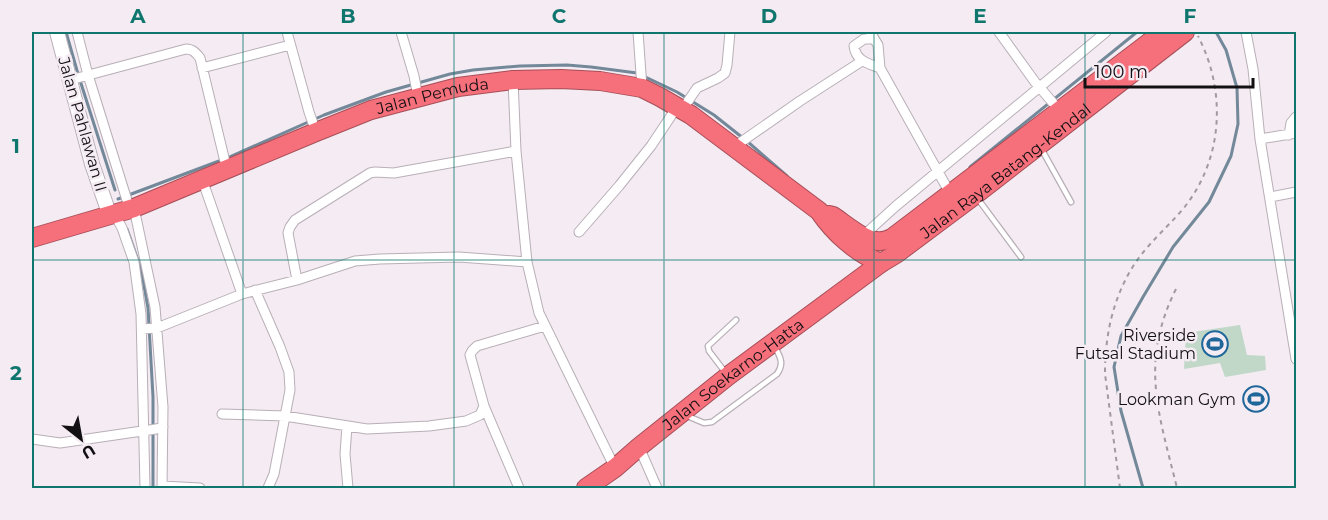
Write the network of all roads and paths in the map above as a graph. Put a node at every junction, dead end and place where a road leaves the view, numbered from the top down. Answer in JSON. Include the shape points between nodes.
{"nodes":[{"id":1,"x":57,"y":32,"type":"edge"},
{"id":2,"x":77,"y":32,"type":"edge"},
{"id":3,"x":287,"y":32,"type":"edge"},
{"id":4,"x":401,"y":32,"type":"edge"},
{"id":5,"x":638,"y":32,"type":"edge"},
{"id":6,"x":730,"y":32,"type":"edge"},
{"id":7,"x":999,"y":32,"type":"edge"},
{"id":8,"x":1106,"y":32,"type":"edge"},
{"id":9,"x":1163,"y":32,"type":"edge"},
{"id":10,"x":1185,"y":32,"type":"edge"},
{"id":11,"x":1194,"y":32,"type":"edge"},
{"id":12,"x":1246,"y":32,"type":"edge"},
{"id":13,"x":872,"y":35,"type":"edge"},
{"id":14,"x":290,"y":45,"type":"junction"},
{"id":15,"x":862,"y":61,"type":"junction"},
{"id":16,"x":202,"y":68,"type":"junction"},
{"id":17,"x":880,"y":68,"type":"junction"},
{"id":18,"x":79,"y":77,"type":"junction"},
{"id":19,"x":513,"y":80,"type":"junction"},
{"id":20,"x":641,"y":85,"type":"junction"},
{"id":21,"x":1039,"y":87,"type":"junction"},
{"id":22,"x":418,"y":94,"type":"junction"},
{"id":23,"x":682,"y":107,"type":"junction"},
{"id":24,"x":1059,"y":110,"type":"junction"},
{"id":25,"x":1296,"y":117,"type":"edge"},
{"id":26,"x":314,"y":128,"type":"junction"},
{"id":27,"x":1293,"y":134,"type":"edge"},
{"id":28,"x":1260,"y":139,"type":"junction"},
{"id":29,"x":738,"y":145,"type":"junction"},
{"id":30,"x":1039,"y":145,"type":"junction"},
{"id":31,"x":516,"y":151,"type":"junction"},
{"id":32,"x":225,"y":164,"type":"junction"},
{"id":33,"x":202,"y":179,"type":"junction"},
{"id":34,"x":945,"y":184,"type":"junction"},
{"id":35,"x":1296,"y":192,"type":"edge"},
{"id":36,"x":975,"y":195,"type":"junction"},
{"id":37,"x":1270,"y":197,"type":"junction"},
{"id":38,"x":1071,"y":202,"type":"dead end"},
{"id":39,"x":123,"y":208,"type":"junction"},
{"id":40,"x":819,"y":212,"type":"junction"},
{"id":41,"x":579,"y":232,"type":"dead end"},
{"id":42,"x":863,"y":236,"type":"junction"},
{"id":43,"x":32,"y":238,"type":"edge"},
{"id":44,"x":892,"y":238,"type":"joint"},
{"id":45,"x":1021,"y":257,"type":"dead end"},
{"id":46,"x":527,"y":262,"type":"junction"},
{"id":47,"x":881,"y":262,"type":"junction"},
{"id":48,"x":297,"y":280,"type":"junction"},
{"id":49,"x":1296,"y":288,"type":"edge"},
{"id":50,"x":1176,"y":289,"type":"dead end"},
{"id":51,"x":255,"y":290,"type":"junction"},
{"id":52,"x":1285,"y":290,"type":"junction"},
{"id":53,"x":242,"y":294,"type":"junction"},
{"id":54,"x":736,"y":320,"type":"dead end"},
{"id":55,"x":545,"y":326,"type":"junction"},
{"id":56,"x":149,"y":329,"type":"junction"},
{"id":57,"x":1295,"y":338,"type":"edge"},
{"id":58,"x":773,"y":342,"type":"junction"},
{"id":59,"x":1296,"y":359,"type":"edge"},
{"id":60,"x":728,"y":376,"type":"junction"},
{"id":61,"x":484,"y":406,"type":"junction"},
{"id":62,"x":222,"y":414,"type":"dead end"},
{"id":63,"x":681,"y":414,"type":"junction"},
{"id":64,"x":285,"y":416,"type":"junction"},
{"id":65,"x":347,"y":426,"type":"junction"},
{"id":66,"x":152,"y":429,"type":"junction"},
{"id":67,"x":32,"y":439,"type":"edge"},
{"id":68,"x":639,"y":447,"type":"junction"},
{"id":69,"x":615,"y":468,"type":"junction"},
{"id":70,"x":162,"y":487,"type":"edge"},
{"id":71,"x":145,"y":489,"type":"edge"},
{"id":72,"x":200,"y":489,"type":"edge"},
{"id":73,"x":268,"y":489,"type":"edge"},
{"id":74,"x":348,"y":489,"type":"edge"},
{"id":75,"x":519,"y":489,"type":"edge"},
{"id":76,"x":586,"y":489,"type":"edge"},
{"id":77,"x":657,"y":489,"type":"edge"},
{"id":78,"x":1120,"y":489,"type":"edge"},
{"id":79,"x":1177,"y":489,"type":"edge"}],
"edges":[{"from":1,"to":18,"type":"street","name":"Jalan Pahlawan II"},
{"from":2,"to":18,"type":"street"},
{"from":3,"to":14,"type":"street"},
{"from":4,"to":22,"type":"street"},
{"from":5,"to":20,"type":"street"},
{"from":6,"to":23,"type":"street","via":[[725,73],[698,88]]},
{"from":7,"to":21,"type":"street"},
{"from":8,"to":21,"type":"street"},
{"from":9,"to":24,"type":"highway","name":"Jalan Raya Batang-Kendal"},
{"from":10,"to":30,"type":"highway","name":"Jalan Raya Batang-Kendal"},
{"from":11,"to":78,"type":"path","via":[[1208,58],[1215,84],[1215,138],[1197,189],[1182,211],[1140,255],[1113,312],[1105,374]]},
{"from":12,"to":28,"type":"street"},
{"from":13,"to":15,"type":"street","via":[[854,46]]},
{"from":13,"to":17,"type":"street","via":[[878,45]]},
{"from":14,"to":16,"type":"street"},
{"from":14,"to":26,"type":"street"},
{"from":15,"to":17,"type":"street"},
{"from":15,"to":29,"type":"street"},
{"from":16,"to":18,"type":"street","via":[[200,58],[190,49]]},
{"from":16,"to":32,"type":"street"},
{"from":17,"to":34,"type":"street"},
{"from":18,"to":39,"type":"street"},
{"from":18,"to":39,"type":"street","name":"Jalan Pahlawan II","via":[[92,164]]},
{"from":19,"to":20,"type":"highway","name":"Jalan Pemuda","via":[[571,79]]},
{"from":19,"to":22,"type":"highway","name":"Jalan Pemuda"},
{"from":19,"to":31,"type":"street"},
{"from":20,"to":23,"type":"highway","name":"Jalan Pemuda"},
{"from":21,"to":24,"type":"street"},
{"from":21,"to":34,"type":"street"},
{"from":22,"to":26,"type":"highway","name":"Jalan Pemuda"},
{"from":23,"to":29,"type":"highway","name":"Jalan Pemuda"},
{"from":23,"to":41,"type":"street"},
{"from":24,"to":34,"type":"highway","name":"Jalan Raya Batang-Kendal"},
{"from":25,"to":27,"type":"street","via":[[1291,123]]},
{"from":26,"to":32,"type":"highway","name":"Jalan Pemuda"},
{"from":27,"to":28,"type":"street"},
{"from":28,"to":37,"type":"street"},
{"from":29,"to":40,"type":"highway","name":"Jalan Pemuda"},
{"from":30,"to":36,"type":"highway","name":"Jalan Raya Batang-Kendal"},
{"from":30,"to":38,"type":"lane"},
{"from":31,"to":46,"type":"street"},
{"from":31,"to":48,"type":"street","via":[[394,174],[375,171],[353,183],[290,227]]},
{"from":32,"to":33,"type":"highway","name":"Jalan Pemuda"},
{"from":33,"to":39,"type":"highway","name":"Jalan Pemuda"},
{"from":33,"to":53,"type":"street"},
{"from":34,"to":42,"type":"street","via":[[896,206]]},
{"from":34,"to":44,"type":"highway","name":"Jalan Raya Batang-Kendal"},
{"from":35,"to":37,"type":"street"},
{"from":36,"to":45,"type":"lane"},
{"from":36,"to":47,"type":"highway","name":"Jalan Raya Batang-Kendal"},
{"from":37,"to":52,"type":"street"},
{"from":39,"to":43,"type":"highway","name":"Jalan Pemuda"},
{"from":39,"to":56,"type":"street","via":[[122,228],[134,262],[141,314]]},
{"from":39,"to":56,"type":"street","via":[[155,307]]},
{"from":40,"to":42,"type":"highway","name":"Jalan Pemuda","via":[[833,216]]},
{"from":40,"to":47,"type":"highway","name":"Jalan Pemuda","via":[[860,253]]},
{"from":42,"to":44,"type":"highway","name":"Jalan Pemuda","via":[[880,242]]},
{"from":46,"to":48,"type":"street","via":[[459,257],[380,259],[355,261]]},
{"from":46,"to":55,"type":"street"},
{"from":47,"to":58,"type":"highway","name":"Jalan Soekarno-Hatta"},
{"from":48,"to":51,"type":"street"},
{"from":49,"to":52,"type":"street"},
{"from":50,"to":79,"type":"path","via":[[1160,327],[1154,368],[1158,408]]},
{"from":51,"to":53,"type":"street"},
{"from":51,"to":64,"type":"street","via":[[289,372]]},
{"from":52,"to":57,"type":"street"},
{"from":53,"to":56,"type":"street"},
{"from":54,"to":60,"type":"lane","via":[[708,346]]},
{"from":55,"to":61,"type":"street","via":[[477,346],[472,351]]},
{"from":55,"to":69,"type":"street"},
{"from":56,"to":66,"type":"street"},
{"from":56,"to":66,"type":"street","via":[[163,407]]},
{"from":57,"to":59,"type":"street"},
{"from":58,"to":60,"type":"highway","name":"Jalan Soekarno-Hatta"},
{"from":58,"to":63,"type":"lane","via":[[782,362],[777,374],[712,422]]},
{"from":60,"to":63,"type":"highway","name":"Jalan Soekarno-Hatta"},
{"from":61,"to":65,"type":"street","via":[[480,414],[466,421],[367,429]]},
{"from":61,"to":75,"type":"street"},
{"from":62,"to":64,"type":"street"},
{"from":63,"to":68,"type":"highway","name":"Jalan Soekarno-Hatta"},
{"from":64,"to":65,"type":"street"},
{"from":64,"to":73,"type":"street"},
{"from":65,"to":74,"type":"street"},
{"from":66,"to":67,"type":"street","via":[[60,443]]},
{"from":66,"to":70,"type":"street"},
{"from":66,"to":71,"type":"street"},
{"from":68,"to":69,"type":"highway","name":"Jalan Soekarno-Hatta"},
{"from":68,"to":77,"type":"street"},
{"from":69,"to":76,"type":"highway","name":"Jalan Soekarno-Hatta"},
{"from":70,"to":72,"type":"street"}]}
